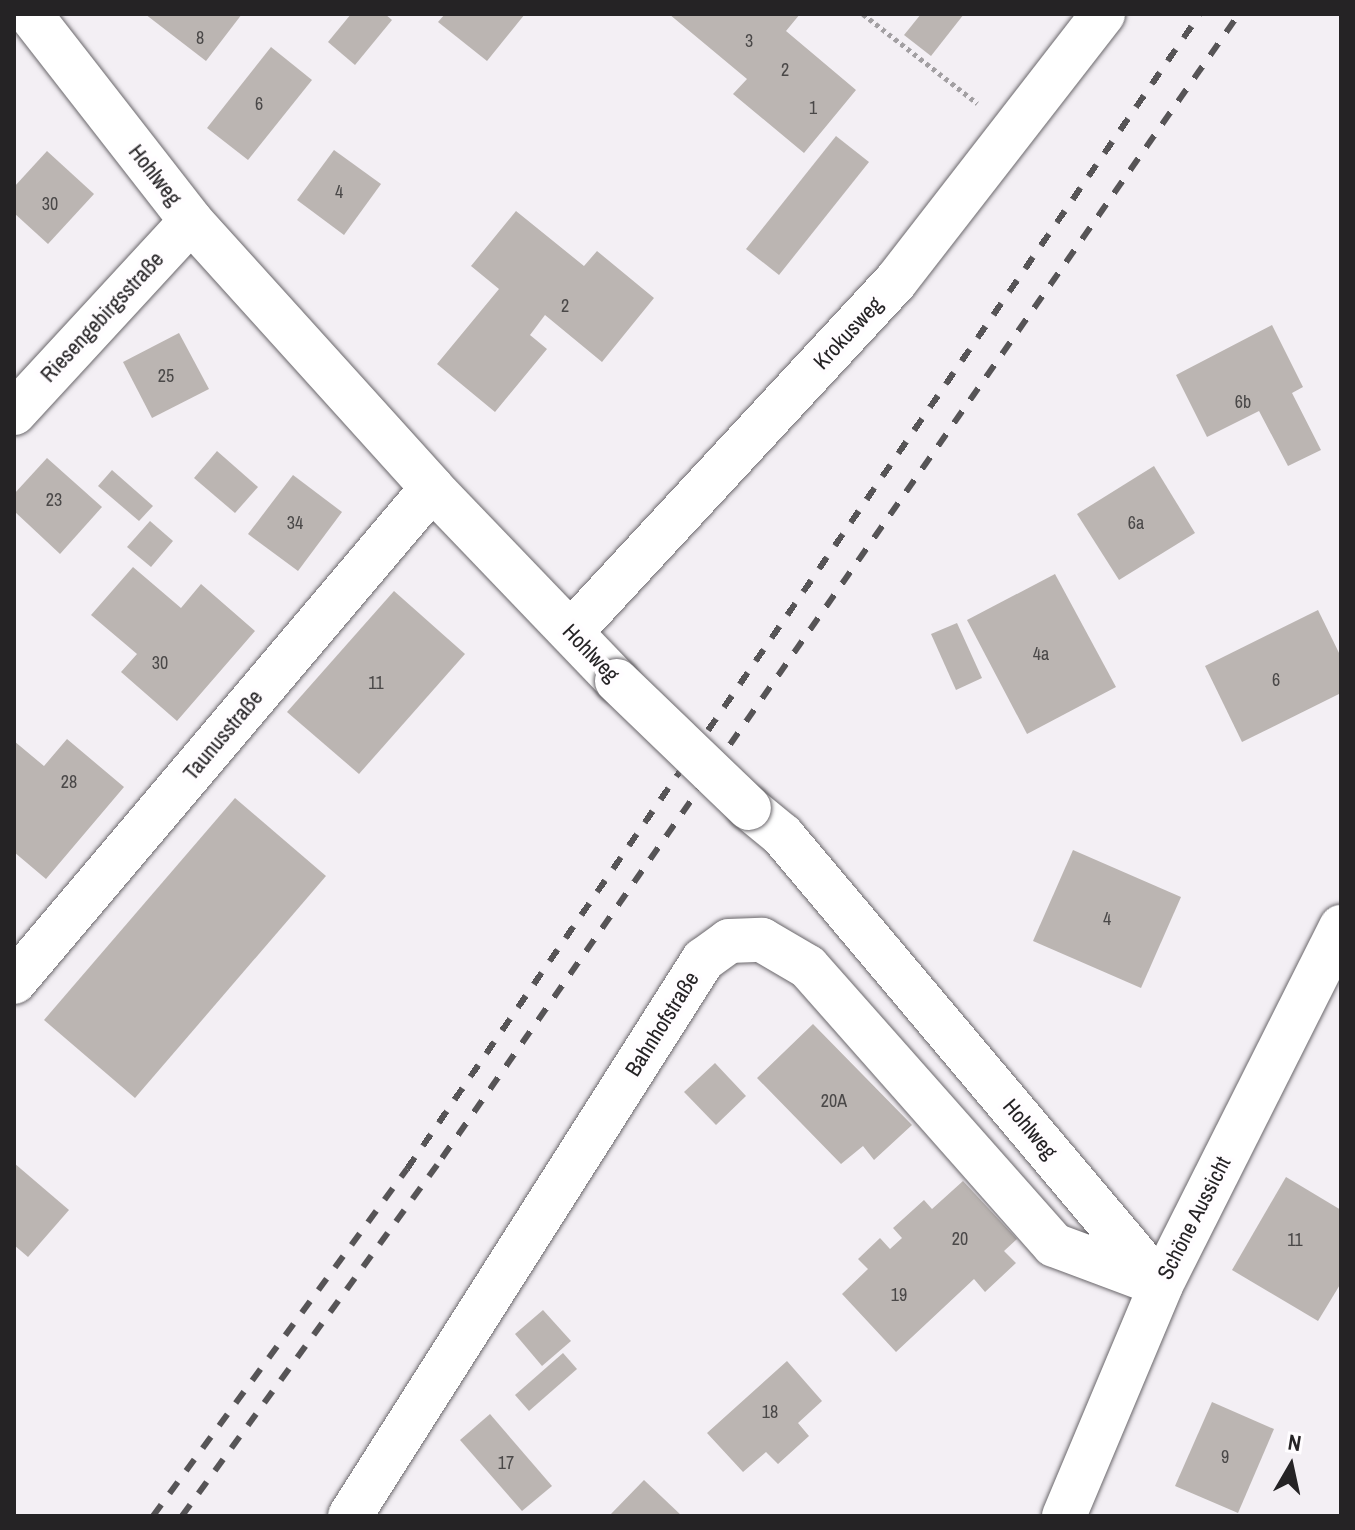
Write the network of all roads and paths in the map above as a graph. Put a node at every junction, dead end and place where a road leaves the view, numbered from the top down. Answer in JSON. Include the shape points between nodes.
{"nodes":[{"id":1,"x":30,"y":14,"type":"edge"},
{"id":2,"x":863,"y":14,"type":"edge"},
{"id":3,"x":1103,"y":14,"type":"edge"},
{"id":4,"x":1012,"y":130,"type":"junction"},
{"id":5,"x":191,"y":221,"type":"junction"},
{"id":6,"x":14,"y":413,"type":"edge"},
{"id":7,"x":432,"y":488,"type":"junction"},
{"id":8,"x":571,"y":632,"type":"junction"},
{"id":9,"x":1341,"y":927,"type":"edge"},
{"id":10,"x":14,"y":982,"type":"edge"},
{"id":11,"x":1161,"y":1285,"type":"junction"},
{"id":12,"x":350,"y":1516,"type":"edge"},
{"id":13,"x":1064,"y":1516,"type":"edge"}],
"edges":[{"from":1,"to":5,"type":"street","name":"Hohlweg"},
{"from":2,"to":4,"type":"path"},
{"from":3,"to":4,"type":"street","name":"Krokusweg"},
{"from":4,"to":8,"type":"street","name":"Krokusweg","via":[[896,281]]},
{"from":5,"to":6,"type":"street","name":"Riesengebirgsstraße"},
{"from":5,"to":7,"type":"street","name":"Hohlweg"},
{"from":7,"to":8,"type":"street","name":"Hohlweg"},
{"from":7,"to":10,"type":"street","name":"Taunusstraße"},
{"from":8,"to":11,"type":"street","name":"Hohlweg","bridge":true,"via":[[782,835]]},
{"from":9,"to":11,"type":"street","name":"Schöne Aussicht"},
{"from":11,"to":12,"type":"street","name":"Bahnhofstraße","via":[[1054,1245],[808,967],[762,940],[729,941],[703,960]]},
{"from":11,"to":13,"type":"street","name":"Schöne Aussicht"}]}
